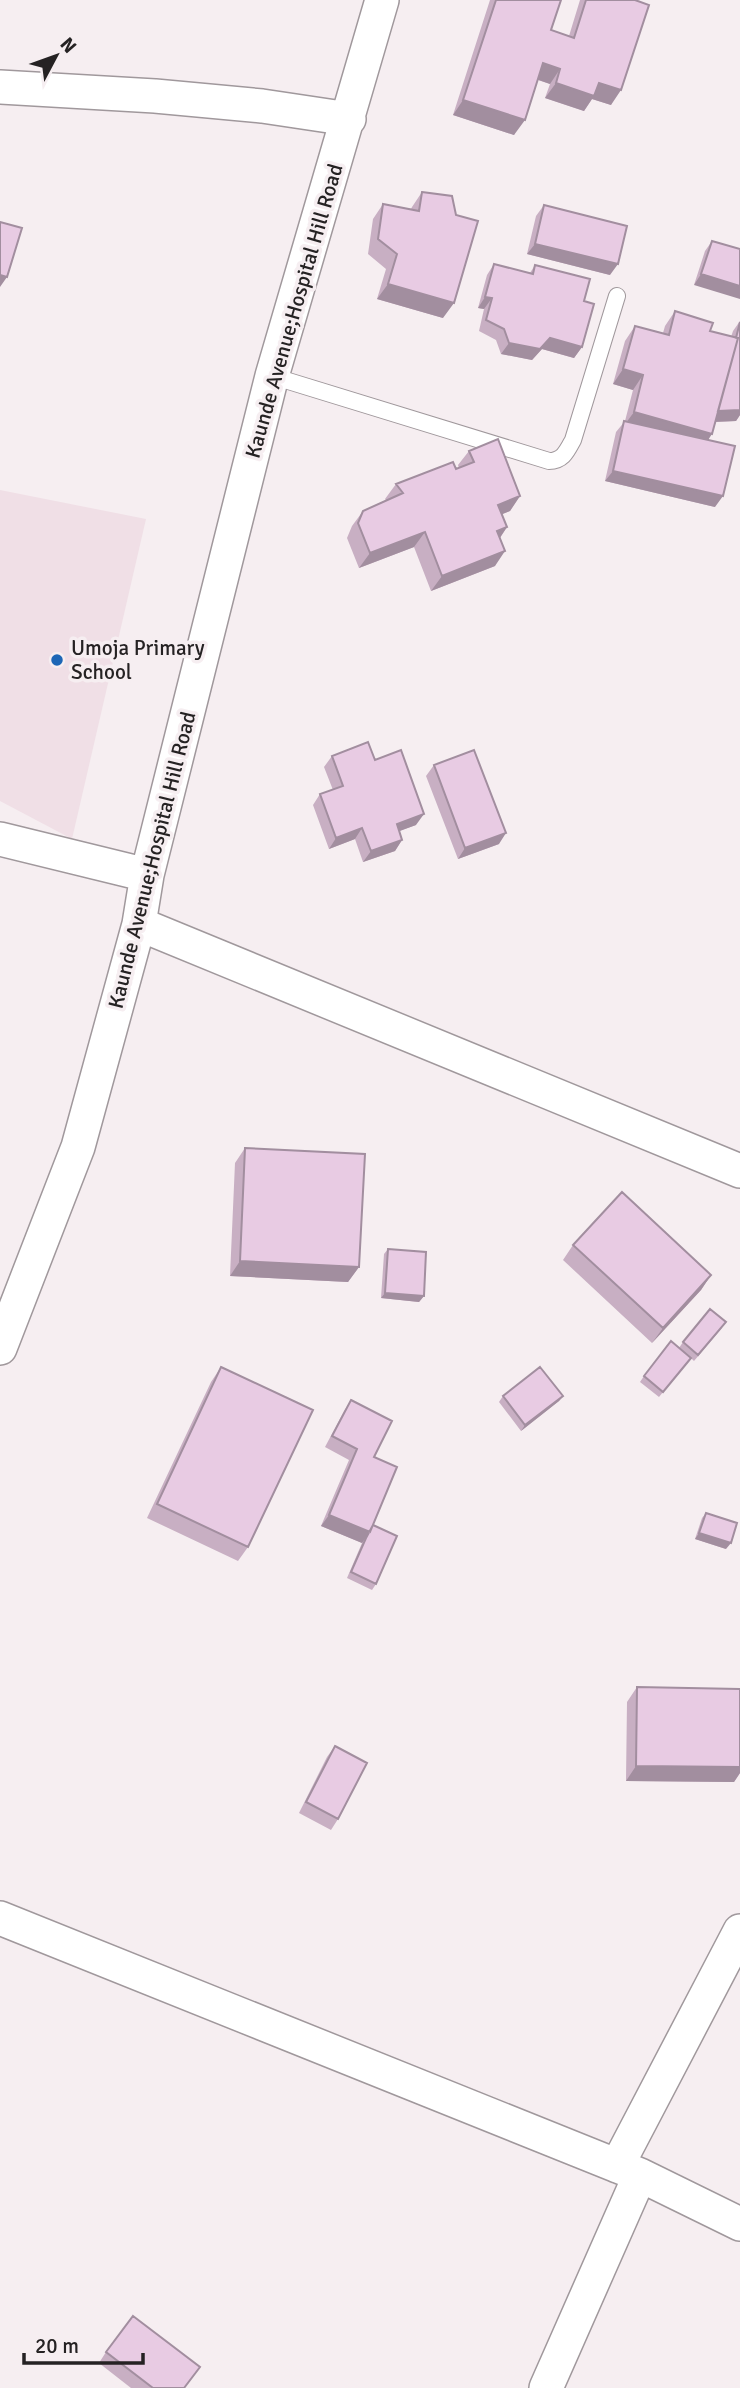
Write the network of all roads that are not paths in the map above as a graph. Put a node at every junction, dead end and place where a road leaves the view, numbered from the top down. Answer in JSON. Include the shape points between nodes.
{"nodes":[{"id":1,"x":382,"y":0,"type":"edge"},
{"id":2,"x":0,"y":87,"type":"edge"},
{"id":3,"x":349,"y":119,"type":"junction"},
{"id":4,"x":617,"y":296,"type":"dead end"},
{"id":5,"x":272,"y":376,"type":"junction"},
{"id":6,"x":0,"y":839,"type":"edge"},
{"id":7,"x":146,"y":875,"type":"junction"},
{"id":8,"x":139,"y":924,"type":"junction"},
{"id":9,"x":740,"y":1171,"type":"edge"},
{"id":10,"x":0,"y":1348,"type":"edge"},
{"id":11,"x":0,"y":1918,"type":"edge"},
{"id":12,"x":740,"y":1931,"type":"edge"},
{"id":13,"x":629,"y":2170,"type":"junction"},
{"id":14,"x":740,"y":2224,"type":"edge"},
{"id":15,"x":546,"y":2388,"type":"edge"}],
"edges":[{"from":1,"to":3,"type":"street","name":"Kaunde Avenue;Hospital Hill Road"},
{"from":2,"to":3,"type":"street","via":[[155,96]]},
{"from":3,"to":5,"type":"street","name":"Kaunde Avenue;Hospital Hill Road"},
{"from":4,"to":5,"type":"lane","via":[[573,440],[557,461]]},
{"from":5,"to":7,"type":"street","name":"Kaunde Avenue;Hospital Hill Road"},
{"from":6,"to":7,"type":"street"},
{"from":7,"to":8,"type":"street","name":"Kaunde Avenue;Hospital Hill Road"},
{"from":8,"to":9,"type":"street"},
{"from":8,"to":10,"type":"street","name":"Kaunde Avenue;Hospital Hill Road","via":[[78,1147]]},
{"from":11,"to":13,"type":"street"},
{"from":12,"to":13,"type":"street"},
{"from":13,"to":14,"type":"street"},
{"from":13,"to":15,"type":"street"}]}
